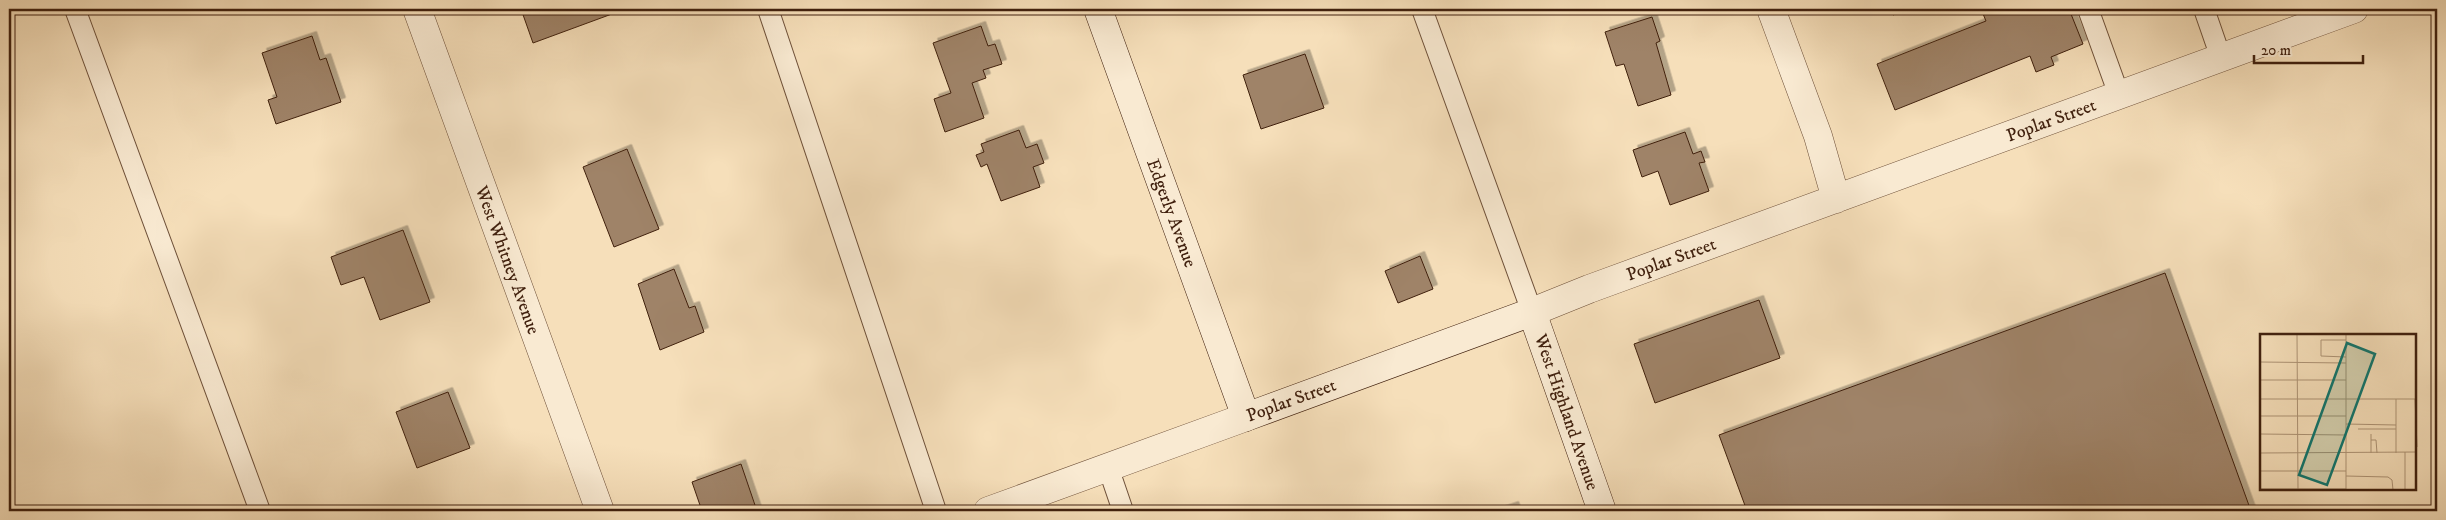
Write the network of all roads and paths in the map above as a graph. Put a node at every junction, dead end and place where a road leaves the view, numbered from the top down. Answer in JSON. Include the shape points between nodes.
{"nodes":[{"id":1,"x":75,"y":9,"type":"edge"},
{"id":2,"x":417,"y":9,"type":"edge"},
{"id":3,"x":768,"y":9,"type":"edge"},
{"id":4,"x":1098,"y":9,"type":"edge"},
{"id":5,"x":1422,"y":9,"type":"edge"},
{"id":6,"x":1771,"y":9,"type":"edge"},
{"id":7,"x":2088,"y":9,"type":"edge"},
{"id":8,"x":2204,"y":9,"type":"edge"},
{"id":9,"x":2354,"y":9,"type":"edge"},
{"id":10,"x":2221,"y":58,"type":"junction"},
{"id":11,"x":2119,"y":95,"type":"junction"},
{"id":12,"x":1836,"y":200,"type":"junction"},
{"id":13,"x":1532,"y":312,"type":"junction"},
{"id":14,"x":1246,"y":417,"type":"junction"},
{"id":15,"x":1108,"y":467,"type":"junction"},
{"id":16,"x":260,"y":511,"type":"edge"},
{"id":17,"x":600,"y":511,"type":"edge"},
{"id":18,"x":936,"y":511,"type":"edge"},
{"id":19,"x":988,"y":511,"type":"edge"},
{"id":20,"x":1123,"y":511,"type":"edge"},
{"id":21,"x":1602,"y":511,"type":"edge"}],
"edges":[{"from":1,"to":16,"type":"lane"},
{"from":2,"to":17,"type":"street","name":"West Whitney Avenue"},
{"from":3,"to":18,"type":"lane"},
{"from":4,"to":14,"type":"street","name":"Edgerly Avenue"},
{"from":5,"to":13,"type":"lane"},
{"from":6,"to":12,"type":"street","via":[[1818,136]]},
{"from":7,"to":11,"type":"lane"},
{"from":8,"to":10,"type":"lane"},
{"from":9,"to":10,"type":"street","name":"Poplar Street"},
{"from":10,"to":11,"type":"street","name":"Poplar Street"},
{"from":11,"to":12,"type":"street","name":"Poplar Street"},
{"from":12,"to":13,"type":"street","name":"Poplar Street"},
{"from":13,"to":14,"type":"street","name":"Poplar Street"},
{"from":13,"to":21,"type":"street","name":"West Highland Avenue"},
{"from":14,"to":15,"type":"street","name":"Poplar Street"},
{"from":15,"to":19,"type":"street","name":"Poplar Street"},
{"from":15,"to":20,"type":"lane"}]}
